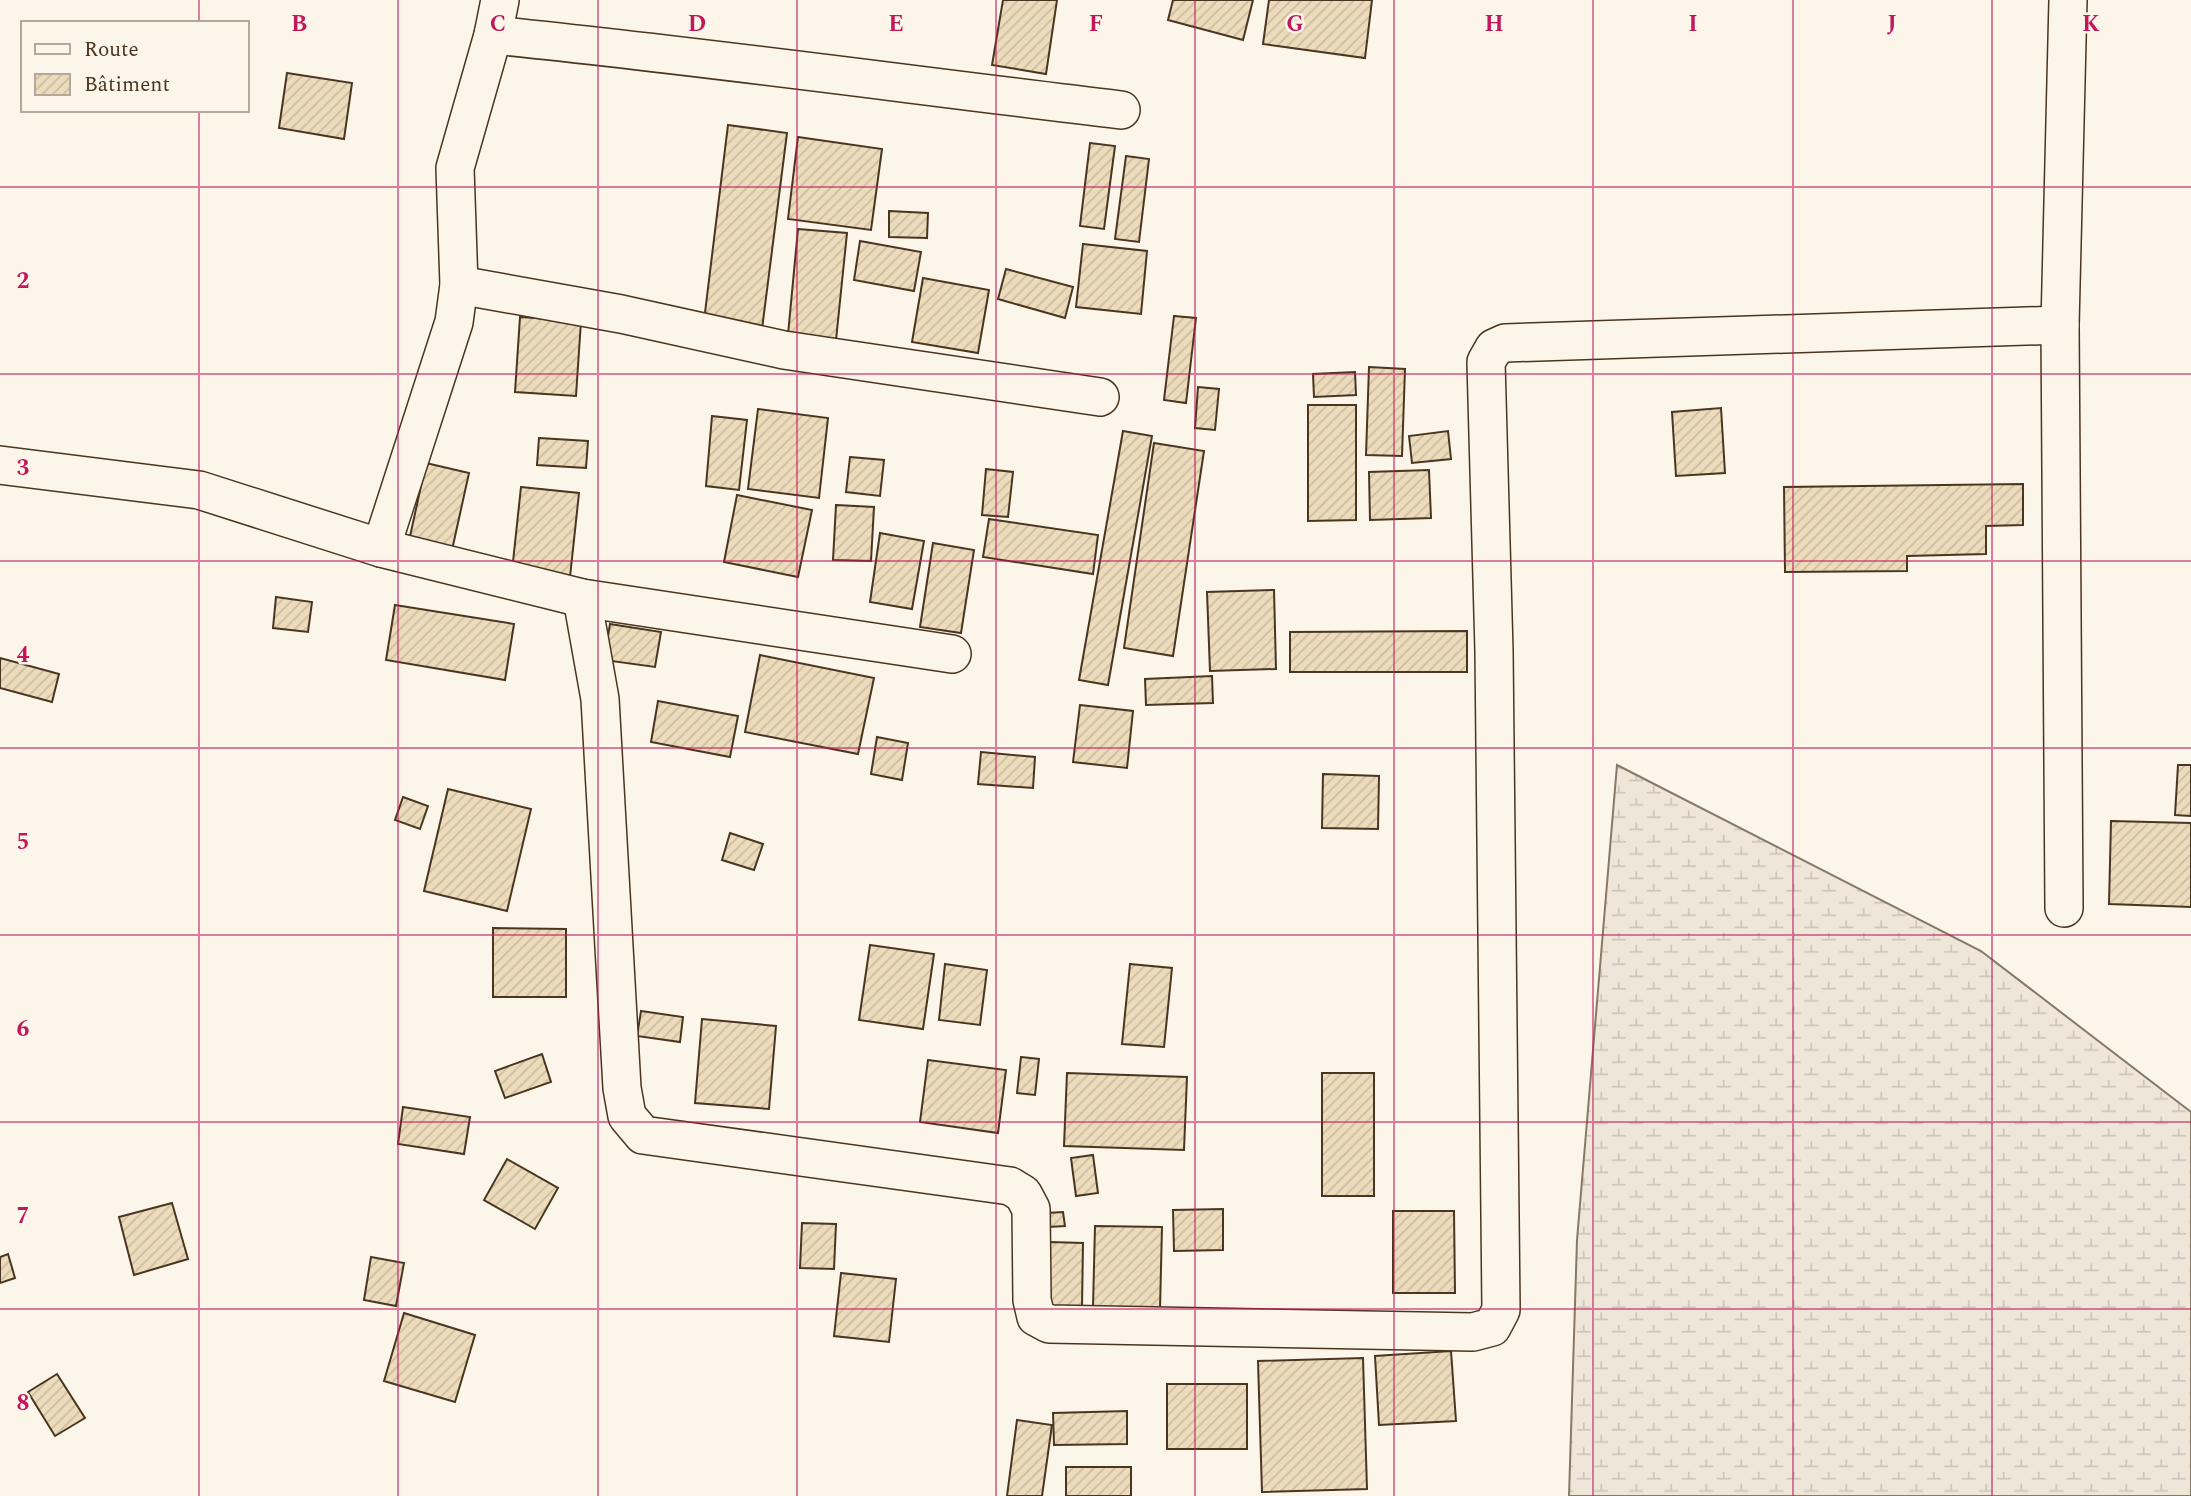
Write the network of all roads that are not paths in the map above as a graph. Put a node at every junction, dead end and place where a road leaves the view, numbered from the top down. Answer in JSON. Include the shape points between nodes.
{"nodes":[{"id":1,"x":2068,"y":0,"type":"edge"},
{"id":2,"x":496,"y":17,"type":"edge"},
{"id":3,"x":1121,"y":110,"type":"dead end"},
{"id":4,"x":459,"y":285,"type":"junction"},
{"id":5,"x":2060,"y":325,"type":"junction"},
{"id":6,"x":1100,"y":397,"type":"dead end"},
{"id":7,"x":0,"y":466,"type":"edge"},
{"id":8,"x":381,"y":548,"type":"junction"},
{"id":9,"x":582,"y":598,"type":"junction"},
{"id":10,"x":952,"y":654,"type":"dead end"},
{"id":11,"x":2064,"y":908,"type":"dead end"}],
"edges":[{"from":1,"to":5,"type":"street"},
{"from":2,"to":3,"type":"street","via":[[681,54]]},
{"from":2,"to":4,"type":"street","via":[[455,168]]},
{"from":4,"to":6,"type":"street","via":[[784,349]]},
{"from":4,"to":8,"type":"street","via":[[454,322]]},
{"from":5,"to":9,"type":"street","via":[[1505,343],[1494,348],[1486,362],[1501,1310],[1492,1327],[1473,1332],[1049,1324],[1036,1317],[1032,1300],[1031,1209],[1023,1194],[1010,1186],[643,1135],[627,1116],[622,1088],[600,699]]},
{"from":5,"to":11,"type":"street"},
{"from":7,"to":8,"type":"street","via":[[199,490]]},
{"from":8,"to":9,"type":"street"},
{"from":9,"to":10,"type":"street"}]}
